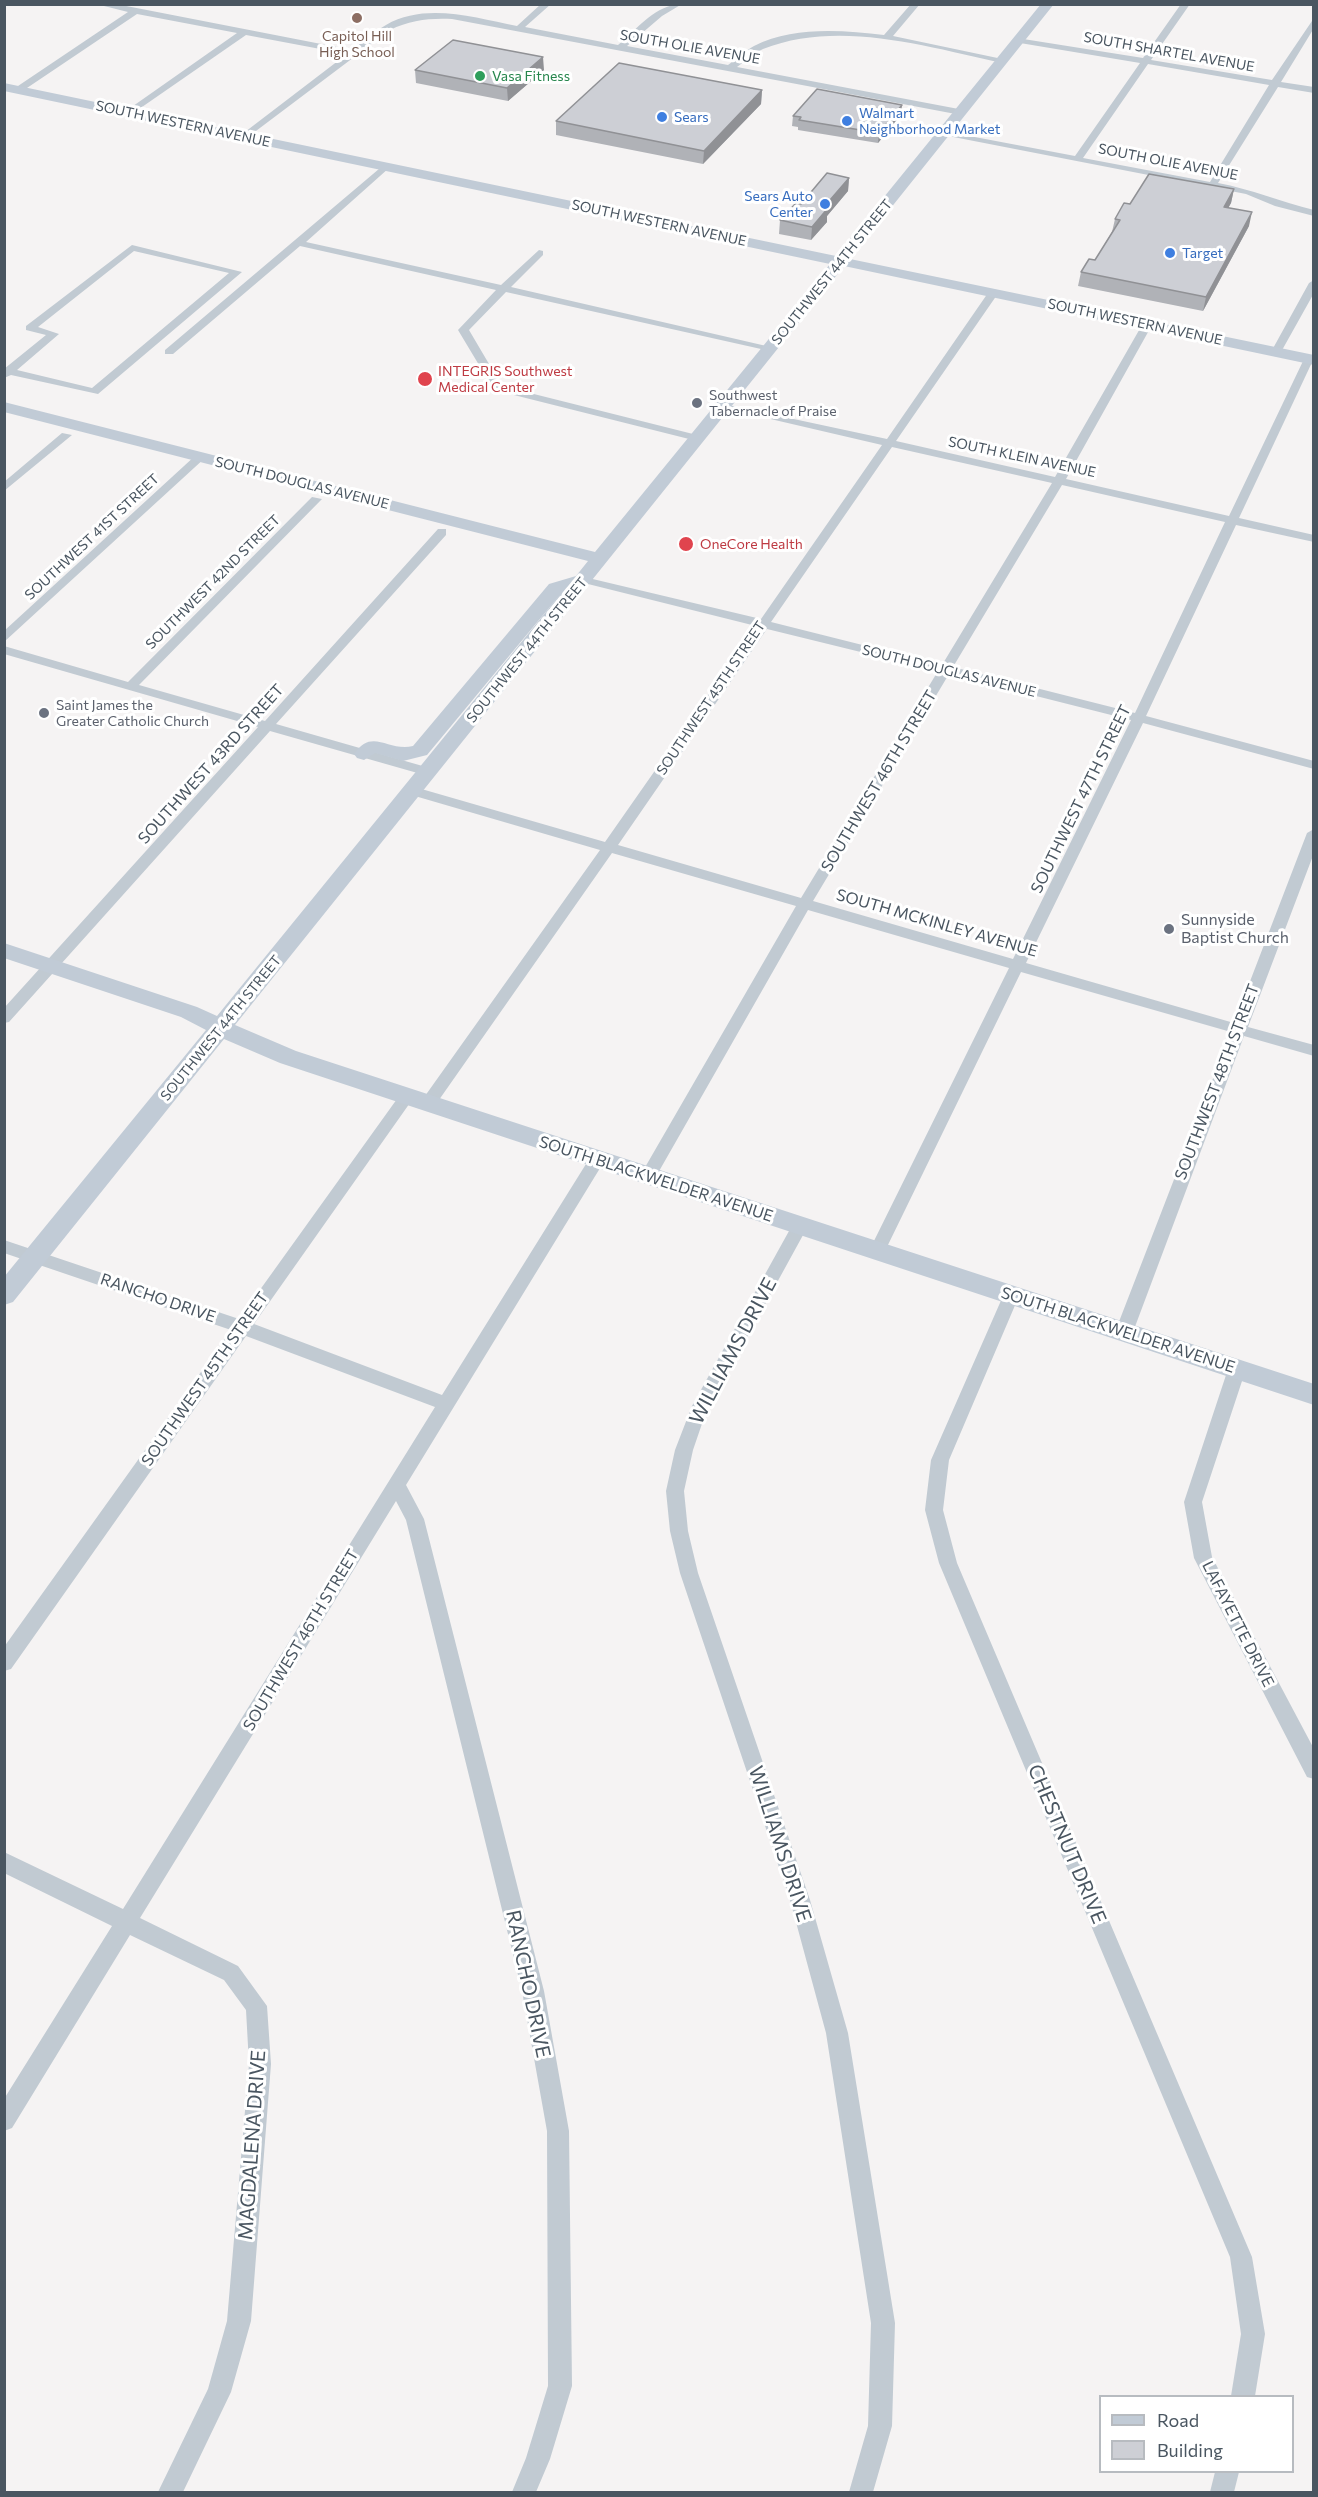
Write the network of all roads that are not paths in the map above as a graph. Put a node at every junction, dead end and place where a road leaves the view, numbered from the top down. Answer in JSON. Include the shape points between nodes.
{"nodes":[{"id":1,"x":100,"y":4,"type":"edge"},
{"id":2,"x":547,"y":4,"type":"edge"},
{"id":3,"x":678,"y":4,"type":"edge"},
{"id":4,"x":916,"y":4,"type":"edge"},
{"id":5,"x":1048,"y":4,"type":"edge"},
{"id":6,"x":1186,"y":4,"type":"edge"},
{"id":7,"x":135,"y":11,"type":"junction"},
{"id":8,"x":1314,"y":20,"type":"edge"},
{"id":9,"x":519,"y":29,"type":"junction"},
{"id":10,"x":244,"y":32,"type":"junction"},
{"id":11,"x":886,"y":38,"type":"junction"},
{"id":12,"x":1020,"y":40,"type":"junction"},
{"id":13,"x":620,"y":48,"type":"junction"},
{"id":14,"x":354,"y":53,"type":"junction"},
{"id":15,"x":1003,"y":60,"type":"junction"},
{"id":16,"x":1146,"y":62,"type":"junction"},
{"id":17,"x":731,"y":67,"type":"junction"},
{"id":18,"x":1275,"y":83,"type":"junction"},
{"id":19,"x":11,"y":89,"type":"edge"},
{"id":20,"x":1314,"y":90,"type":"edge"},
{"id":21,"x":961,"y":112,"type":"junction"},
{"id":22,"x":129,"y":113,"type":"junction"},
{"id":23,"x":943,"y":134,"type":"junction"},
{"id":24,"x":244,"y":137,"type":"junction"},
{"id":25,"x":1078,"y":158,"type":"junction"},
{"id":26,"x":386,"y":166,"type":"junction"},
{"id":27,"x":1213,"y":184,"type":"junction"},
{"id":28,"x":1314,"y":213,"type":"edge"},
{"id":29,"x":298,"y":243,"type":"junction"},
{"id":30,"x":539,"y":253,"type":"dead end"},
{"id":31,"x":840,"y":261,"type":"junction"},
{"id":32,"x":1314,"y":283,"type":"edge"},
{"id":33,"x":502,"y":289,"type":"junction"},
{"id":34,"x":994,"y":292,"type":"junction"},
{"id":35,"x":1147,"y":325,"type":"junction"},
{"id":36,"x":770,"y":348,"type":"junction"},
{"id":37,"x":169,"y":352,"type":"dead end"},
{"id":38,"x":1276,"y":352,"type":"junction"},
{"id":39,"x":1311,"y":359,"type":"edge"},
{"id":40,"x":7,"y":373,"type":"edge"},
{"id":41,"x":723,"y":405,"type":"junction"},
{"id":42,"x":4,"y":407,"type":"edge"},
{"id":43,"x":4,"y":419,"type":"edge"},
{"id":44,"x":66,"y":435,"type":"junction"},
{"id":45,"x":697,"y":438,"type":"junction"},
{"id":46,"x":888,"y":443,"type":"junction"},
{"id":47,"x":194,"y":462,"type":"junction"},
{"id":48,"x":1060,"y":479,"type":"junction"},
{"id":49,"x":4,"y":488,"type":"edge"},
{"id":50,"x":316,"y":499,"type":"junction"},
{"id":51,"x":1232,"y":520,"type":"junction"},
{"id":52,"x":442,"y":532,"type":"junction"},
{"id":53,"x":1314,"y":539,"type":"edge"},
{"id":54,"x":592,"y":570,"type":"junction"},
{"id":55,"x":761,"y":624,"type":"junction"},
{"id":56,"x":4,"y":638,"type":"edge"},
{"id":57,"x":4,"y":650,"type":"edge"},
{"id":58,"x":947,"y":670,"type":"junction"},
{"id":59,"x":131,"y":686,"type":"junction"},
{"id":60,"x":1139,"y":718,"type":"junction"},
{"id":61,"x":267,"y":726,"type":"junction"},
{"id":62,"x":367,"y":750,"type":"junction"},
{"id":63,"x":1314,"y":765,"type":"edge"},
{"id":64,"x":428,"y":772,"type":"junction"},
{"id":65,"x":413,"y":790,"type":"junction"},
{"id":66,"x":1314,"y":833,"type":"edge"},
{"id":67,"x":610,"y":846,"type":"junction"},
{"id":68,"x":804,"y":904,"type":"junction"},
{"id":69,"x":4,"y":950,"type":"edge"},
{"id":70,"x":1017,"y":965,"type":"junction"},
{"id":71,"x":51,"y":966,"type":"junction"},
{"id":72,"x":4,"y":1018,"type":"edge"},
{"id":73,"x":221,"y":1028,"type":"junction"},
{"id":74,"x":1237,"y":1028,"type":"junction"},
{"id":75,"x":1314,"y":1051,"type":"edge"},
{"id":76,"x":417,"y":1100,"type":"junction"},
{"id":77,"x":597,"y":1160,"type":"junction"},
{"id":78,"x":648,"y":1176,"type":"junction"},
{"id":79,"x":800,"y":1226,"type":"junction"},
{"id":80,"x":4,"y":1246,"type":"edge"},
{"id":81,"x":877,"y":1251,"type":"junction"},
{"id":82,"x":36,"y":1256,"type":"junction"},
{"id":83,"x":4,"y":1295,"type":"edge"},
{"id":84,"x":1011,"y":1296,"type":"junction"},
{"id":85,"x":242,"y":1328,"type":"junction"},
{"id":86,"x":1124,"y":1332,"type":"junction"},
{"id":87,"x":1237,"y":1369,"type":"junction"},
{"id":88,"x":1314,"y":1395,"type":"edge"},
{"id":89,"x":446,"y":1404,"type":"junction"},
{"id":90,"x":396,"y":1484,"type":"junction"},
{"id":91,"x":4,"y":1663,"type":"edge"},
{"id":92,"x":1314,"y":1770,"type":"edge"},
{"id":93,"x":4,"y":1862,"type":"edge"},
{"id":94,"x":129,"y":1921,"type":"junction"},
{"id":95,"x":4,"y":2120,"type":"edge"},
{"id":96,"x":1243,"y":2395,"type":"edge"},
{"id":97,"x":1227,"y":2473,"type":"edge"},
{"id":98,"x":170,"y":2493,"type":"edge"},
{"id":99,"x":524,"y":2493,"type":"edge"},
{"id":100,"x":861,"y":2493,"type":"edge"},
{"id":101,"x":1222,"y":2493,"type":"edge"}],
"edges":[{"from":1,"to":7,"type":"street"},
{"from":2,"to":9,"type":"street"},
{"from":3,"to":13,"type":"street","via":[[659,14]]},
{"from":4,"to":11,"type":"street"},
{"from":5,"to":12,"type":"main road","name":"SOUTHWEST 44TH STREET"},
{"from":6,"to":16,"type":"street"},
{"from":7,"to":10,"type":"street"},
{"from":7,"to":19,"type":"street"},
{"from":8,"to":18,"type":"street"},
{"from":9,"to":13,"type":"street","name":"SOUTH OLIE AVENUE"},
{"from":9,"to":14,"type":"street","name":"SOUTH OLIE AVENUE","via":[[452,16],[400,20]]},
{"from":10,"to":14,"type":"street"},
{"from":10,"to":22,"type":"street"},
{"from":11,"to":15,"type":"street"},
{"from":11,"to":17,"type":"street","via":[[846,33],[790,39],[753,48]]},
{"from":12,"to":15,"type":"main road","name":"SOUTHWEST 44TH STREET"},
{"from":12,"to":16,"type":"street","name":"SOUTH SHARTEL AVENUE"},
{"from":13,"to":17,"type":"street","name":"SOUTH OLIE AVENUE"},
{"from":14,"to":24,"type":"street","name":"SOUTH OLIE AVENUE"},
{"from":15,"to":21,"type":"main road","name":"SOUTHWEST 44TH STREET"},
{"from":16,"to":18,"type":"street","name":"SOUTH SHARTEL AVENUE"},
{"from":16,"to":25,"type":"street"},
{"from":17,"to":21,"type":"street","name":"SOUTH OLIE AVENUE"},
{"from":18,"to":20,"type":"street","name":"SOUTH SHARTEL AVENUE"},
{"from":18,"to":27,"type":"street"},
{"from":19,"to":22,"type":"main road","name":"SOUTH WESTERN AVENUE"},
{"from":21,"to":23,"type":"main road","name":"SOUTHWEST 44TH STREET"},
{"from":22,"to":24,"type":"main road","name":"SOUTH WESTERN AVENUE"},
{"from":23,"to":25,"type":"street","name":"SOUTH OLIE AVENUE"},
{"from":23,"to":31,"type":"main road","name":"SOUTHWEST 44TH STREET"},
{"from":24,"to":26,"type":"main road","name":"SOUTH WESTERN AVENUE"},
{"from":25,"to":27,"type":"street","name":"SOUTH OLIE AVENUE"},
{"from":26,"to":29,"type":"street"},
{"from":26,"to":31,"type":"main road","name":"SOUTH WESTERN AVENUE"},
{"from":27,"to":28,"type":"street","name":"SOUTH OLIE AVENUE"},
{"from":29,"to":33,"type":"street"},
{"from":29,"to":37,"type":"street"},
{"from":30,"to":33,"type":"street"},
{"from":31,"to":34,"type":"main road","name":"SOUTH WESTERN AVENUE"},
{"from":31,"to":36,"type":"main road","name":"SOUTHWEST 44TH STREET"},
{"from":32,"to":38,"type":"street"},
{"from":33,"to":36,"type":"street"},
{"from":33,"to":45,"type":"street","via":[[463,330],[498,388]]},
{"from":34,"to":35,"type":"main road","name":"SOUTH WESTERN AVENUE"},
{"from":34,"to":46,"type":"street","name":"SOUTHWEST 45TH STREET"},
{"from":35,"to":38,"type":"main road","name":"SOUTH WESTERN AVENUE"},
{"from":35,"to":48,"type":"street","name":"SOUTHWEST 46TH STREET"},
{"from":36,"to":41,"type":"main road","name":"SOUTHWEST 44TH STREET"},
{"from":38,"to":39,"type":"main road","name":"SOUTH WESTERN AVENUE"},
{"from":39,"to":51,"type":"street","name":"SOUTHWEST 47TH STREET"},
{"from":40,"to":40,"type":"street","via":[[54,334],[30,328],[132,248],[237,272],[94,392]]},
{"from":41,"to":45,"type":"main road","name":"SOUTHWEST 44TH STREET"},
{"from":41,"to":46,"type":"street","name":"SOUTH KLEIN AVENUE"},
{"from":42,"to":47,"type":"main road","name":"SOUTH DOUGLAS AVENUE"},
{"from":43,"to":44,"type":"main road","name":"SOUTH DOUGLAS AVENUE"},
{"from":44,"to":47,"type":"main road","name":"SOUTH DOUGLAS AVENUE"},
{"from":44,"to":49,"type":"street"},
{"from":45,"to":54,"type":"main road","name":"SOUTHWEST 44TH STREET"},
{"from":46,"to":48,"type":"street","name":"SOUTH KLEIN AVENUE"},
{"from":46,"to":55,"type":"street","name":"SOUTHWEST 45TH STREET"},
{"from":47,"to":50,"type":"main road","name":"SOUTH DOUGLAS AVENUE"},
{"from":47,"to":54,"type":"main road","name":"SOUTH DOUGLAS AVENUE"},
{"from":47,"to":56,"type":"street","name":"SOUTHWEST 41ST STREET"},
{"from":48,"to":51,"type":"street","name":"SOUTH KLEIN AVENUE"},
{"from":48,"to":58,"type":"street","name":"SOUTHWEST 46TH STREET"},
{"from":50,"to":52,"type":"main road","name":"SOUTH DOUGLAS AVENUE"},
{"from":50,"to":59,"type":"street","name":"SOUTHWEST 42ND STREET"},
{"from":51,"to":53,"type":"street","name":"SOUTH KLEIN AVENUE"},
{"from":51,"to":60,"type":"street","name":"SOUTHWEST 47TH STREET"},
{"from":52,"to":54,"type":"main road","name":"SOUTH DOUGLAS AVENUE"},
{"from":52,"to":61,"type":"street","name":"SOUTHWEST 43RD STREET"},
{"from":54,"to":55,"type":"street","name":"SOUTH DOUGLAS AVENUE"},
{"from":54,"to":62,"type":"main road","via":[[555,588],[420,751],[404,755]]},
{"from":54,"to":64,"type":"main road","name":"SOUTHWEST 44TH STREET"},
{"from":55,"to":58,"type":"street","name":"SOUTH DOUGLAS AVENUE"},
{"from":55,"to":67,"type":"street","name":"SOUTHWEST 45TH STREET"},
{"from":57,"to":59,"type":"street"},
{"from":58,"to":60,"type":"street","name":"SOUTH DOUGLAS AVENUE"},
{"from":58,"to":68,"type":"street","name":"SOUTHWEST 46TH STREET"},
{"from":59,"to":61,"type":"street"},
{"from":60,"to":63,"type":"street","name":"SOUTH DOUGLAS AVENUE"},
{"from":60,"to":70,"type":"street","name":"SOUTHWEST 47TH STREET"},
{"from":61,"to":62,"type":"street"},
{"from":61,"to":71,"type":"street","name":"SOUTHWEST 43RD STREET"},
{"from":62,"to":64,"type":"street"},
{"from":64,"to":65,"type":"main road","name":"SOUTHWEST 44TH STREET"},
{"from":65,"to":67,"type":"street","name":"SOUTH MCKINLEY AVENUE"},
{"from":65,"to":73,"type":"main road","name":"SOUTHWEST 44TH STREET"},
{"from":66,"to":74,"type":"street","name":"SOUTHWEST 48TH STREET"},
{"from":67,"to":68,"type":"street","name":"SOUTH MCKINLEY AVENUE"},
{"from":67,"to":76,"type":"street","name":"SOUTHWEST 45TH STREET"},
{"from":68,"to":70,"type":"street","name":"SOUTH MCKINLEY AVENUE"},
{"from":68,"to":78,"type":"street","name":"SOUTHWEST 46TH STREET"},
{"from":69,"to":71,"type":"main road","name":"SOUTH BLACKWELDER AVENUE"},
{"from":70,"to":74,"type":"street","name":"SOUTH MCKINLEY AVENUE"},
{"from":70,"to":81,"type":"street","name":"SOUTHWEST 47TH STREET"},
{"from":71,"to":72,"type":"street","name":"SOUTHWEST 43RD STREET"},
{"from":71,"to":73,"type":"main road","name":"SOUTH BLACKWELDER AVENUE","via":[[189,1012]]},
{"from":73,"to":76,"type":"main road","name":"SOUTH BLACKWELDER AVENUE","via":[[253,1044]]},
{"from":73,"to":82,"type":"main road","name":"SOUTHWEST 44TH STREET"},
{"from":74,"to":75,"type":"street","name":"SOUTH MCKINLEY AVENUE"},
{"from":74,"to":86,"type":"street","name":"SOUTHWEST 48TH STREET"},
{"from":76,"to":77,"type":"main road","name":"SOUTH BLACKWELDER AVENUE"},
{"from":76,"to":85,"type":"street","name":"SOUTHWEST 45TH STREET"},
{"from":77,"to":78,"type":"main road","name":"SOUTH BLACKWELDER AVENUE"},
{"from":77,"to":89,"type":"street","name":"SOUTHWEST 46TH STREET"},
{"from":78,"to":79,"type":"main road","name":"SOUTH BLACKWELDER AVENUE"},
{"from":79,"to":81,"type":"main road","name":"SOUTH BLACKWELDER AVENUE"},
{"from":79,"to":100,"type":"street","name":"WILLIAMS DRIVE","via":[[698,1411],[675,1491],[689,1573],[800,1900],[837,2033],[883,2324],[880,2426]]},
{"from":80,"to":82,"type":"street","name":"RANCHO DRIVE"},
{"from":81,"to":84,"type":"main road","name":"SOUTH BLACKWELDER AVENUE"},
{"from":82,"to":83,"type":"main road","name":"SOUTHWEST 44TH STREET"},
{"from":82,"to":85,"type":"street","name":"RANCHO DRIVE"},
{"from":84,"to":86,"type":"main road","name":"SOUTH BLACKWELDER AVENUE"},
{"from":84,"to":96,"type":"street","name":"CHESTNUT DRIVE","via":[[940,1460],[934,1510],[948,1563],[1241,2257],[1253,2334]]},
{"from":85,"to":89,"type":"street","name":"RANCHO DRIVE"},
{"from":85,"to":91,"type":"street","name":"SOUTHWEST 45TH STREET"},
{"from":86,"to":87,"type":"main road","name":"SOUTH BLACKWELDER AVENUE"},
{"from":87,"to":88,"type":"main road","name":"SOUTH BLACKWELDER AVENUE"},
{"from":87,"to":92,"type":"street","name":"LAFAYETTE DRIVE","via":[[1192,1502],[1203,1558]]},
{"from":89,"to":90,"type":"street","name":"SOUTHWEST 46TH STREET"},
{"from":90,"to":94,"type":"street","name":"SOUTHWEST 46TH STREET"},
{"from":90,"to":99,"type":"street","name":"RANCHO DRIVE","via":[[418,1530],[533,1991],[558,2131],[560,2386]]},
{"from":93,"to":94,"type":"street","name":"MAGDALENA DRIVE"},
{"from":94,"to":95,"type":"street","name":"SOUTHWEST 46TH STREET"},
{"from":94,"to":98,"type":"street","name":"MAGDALENA DRIVE","via":[[231,1973],[256,2006],[260,2064],[239,2321],[219,2392]]},
{"from":97,"to":101,"type":"street"}]}
